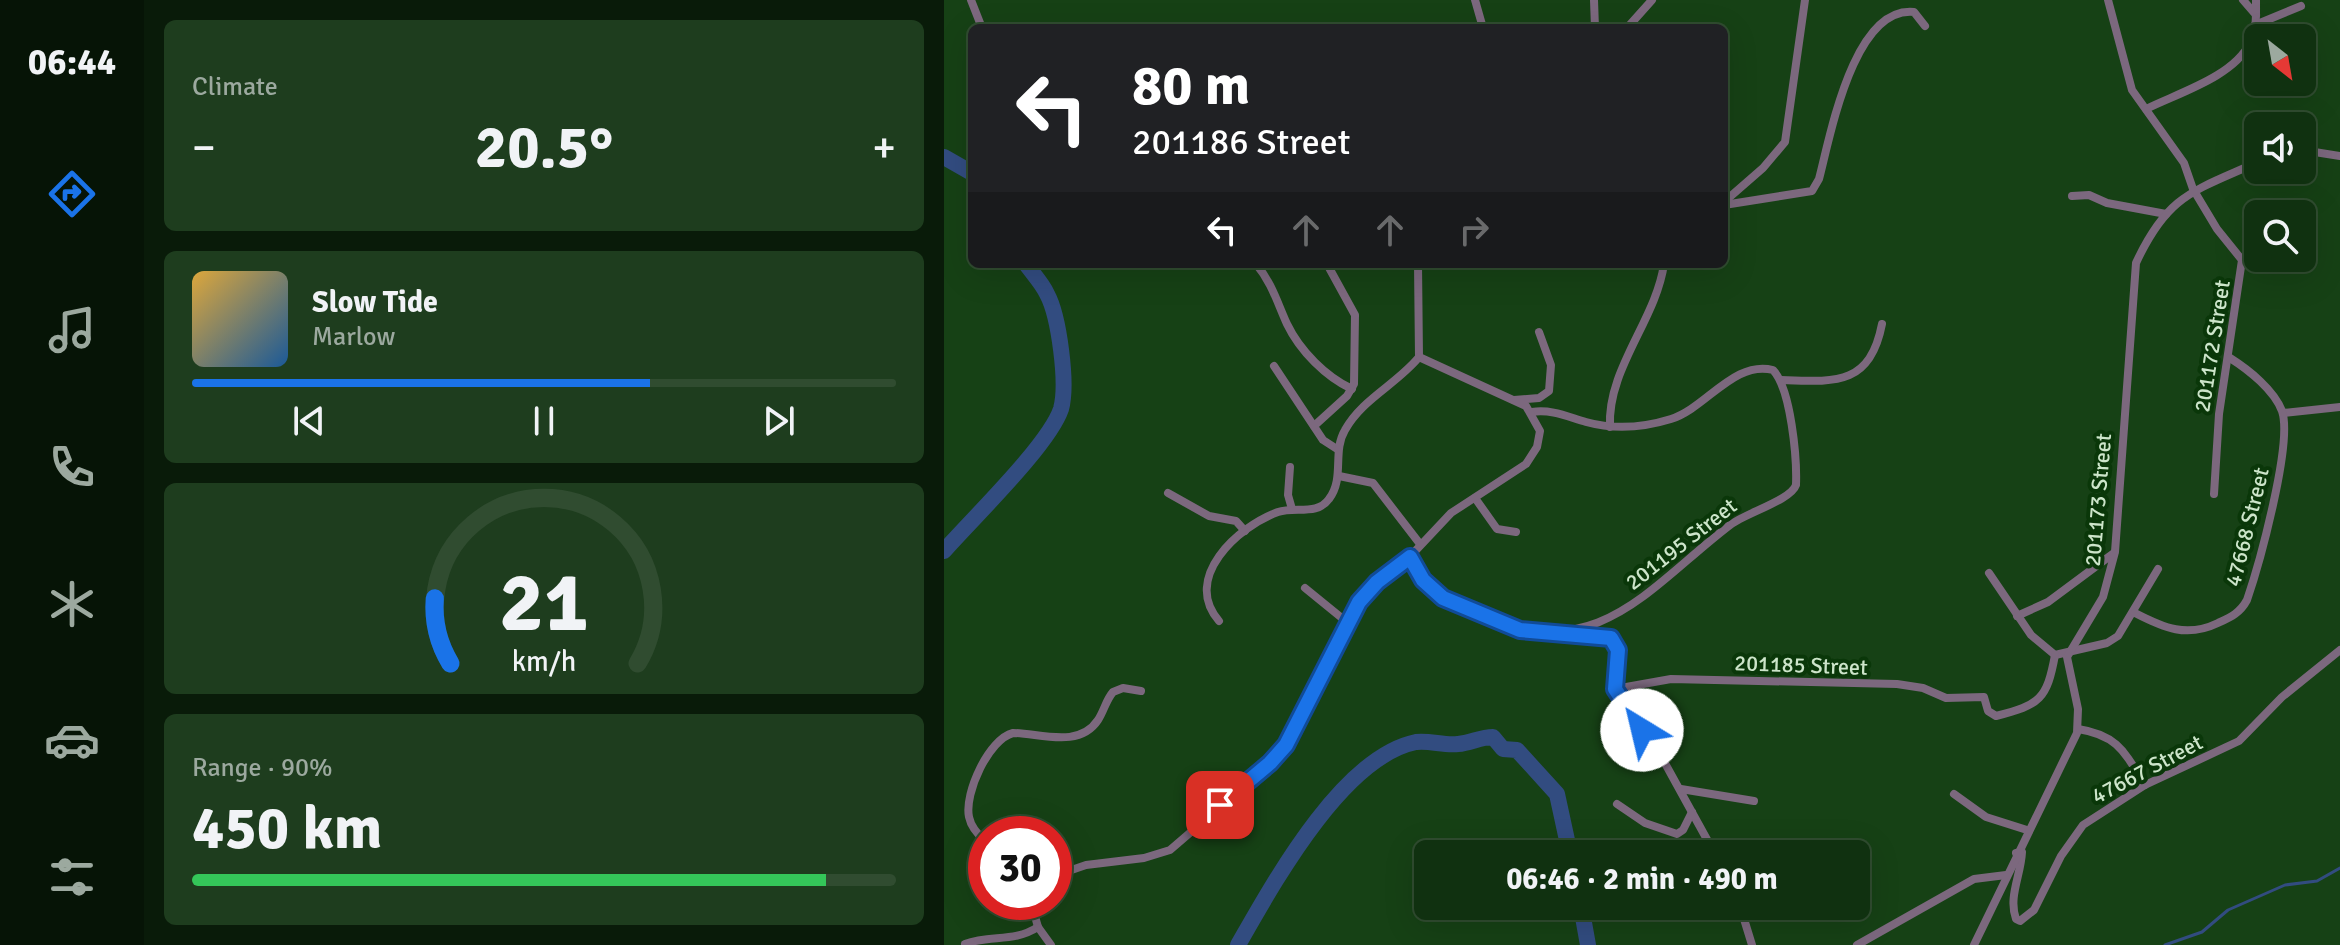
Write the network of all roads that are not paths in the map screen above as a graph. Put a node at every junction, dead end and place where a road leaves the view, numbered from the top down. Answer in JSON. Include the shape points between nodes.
{"nodes":[{"id":1,"x":971,"y":0,"type":"edge"},
{"id":2,"x":1475,"y":0,"type":"edge"},
{"id":3,"x":1594,"y":0,"type":"edge"},
{"id":4,"x":1652,"y":0,"type":"edge"},
{"id":5,"x":1805,"y":0,"type":"edge"},
{"id":6,"x":2108,"y":0,"type":"edge"},
{"id":7,"x":2243,"y":0,"type":"edge"},
{"id":8,"x":2256,"y":0,"type":"edge"},
{"id":9,"x":2301,"y":6,"type":"dead end"},
{"id":10,"x":2256,"y":20,"type":"junction"},
{"id":11,"x":980,"y":24,"type":"edge"},
{"id":12,"x":1482,"y":24,"type":"edge"},
{"id":13,"x":1595,"y":24,"type":"edge"},
{"id":14,"x":1631,"y":24,"type":"edge"},
{"id":15,"x":1925,"y":26,"type":"dead end"},
{"id":16,"x":2146,"y":109,"type":"junction"},
{"id":17,"x":2316,"y":152,"type":"edge"},
{"id":18,"x":2340,"y":156,"type":"edge"},
{"id":19,"x":2244,"y":168,"type":"edge"},
{"id":20,"x":2193,"y":189,"type":"junction"},
{"id":21,"x":2072,"y":196,"type":"dead end"},
{"id":22,"x":1728,"y":199,"type":"edge"},
{"id":23,"x":1728,"y":202,"type":"edge"},
{"id":24,"x":2166,"y":214,"type":"junction"},
{"id":25,"x":1259,"y":268,"type":"edge"},
{"id":26,"x":1329,"y":268,"type":"edge"},
{"id":27,"x":1418,"y":268,"type":"edge"},
{"id":28,"x":1663,"y":268,"type":"edge"},
{"id":29,"x":1882,"y":324,"type":"dead end"},
{"id":30,"x":1539,"y":332,"type":"dead end"},
{"id":31,"x":1419,"y":357,"type":"junction"},
{"id":32,"x":2230,"y":358,"type":"junction"},
{"id":33,"x":1274,"y":366,"type":"dead end"},
{"id":34,"x":1781,"y":380,"type":"junction"},
{"id":35,"x":1352,"y":389,"type":"junction"},
{"id":36,"x":1513,"y":400,"type":"junction"},
{"id":37,"x":2340,"y":407,"type":"edge"},
{"id":38,"x":1532,"y":412,"type":"junction"},
{"id":39,"x":2283,"y":413,"type":"junction"},
{"id":40,"x":1314,"y":426,"type":"junction"},
{"id":41,"x":1610,"y":427,"type":"junction"},
{"id":42,"x":1337,"y":449,"type":"junction"},
{"id":43,"x":1290,"y":467,"type":"dead end"},
{"id":44,"x":1339,"y":476,"type":"junction"},
{"id":45,"x":1168,"y":493,"type":"dead end"},
{"id":46,"x":2214,"y":494,"type":"dead end"},
{"id":47,"x":1475,"y":498,"type":"junction"},
{"id":48,"x":1292,"y":509,"type":"junction"},
{"id":49,"x":1245,"y":531,"type":"junction"},
{"id":50,"x":1516,"y":532,"type":"dead end"},
{"id":51,"x":1420,"y":544,"type":"junction"},
{"id":52,"x":2115,"y":552,"type":"junction"},
{"id":53,"x":1410,"y":557,"type":"junction"},
{"id":54,"x":2158,"y":569,"type":"dead end"},
{"id":55,"x":1989,"y":573,"type":"dead end"},
{"id":56,"x":1305,"y":588,"type":"dead end"},
{"id":57,"x":2135,"y":613,"type":"junction"},
{"id":58,"x":2017,"y":616,"type":"junction"},
{"id":59,"x":1219,"y":621,"type":"dead end"},
{"id":60,"x":1348,"y":623,"type":"junction"},
{"id":61,"x":1553,"y":634,"type":"junction"},
{"id":62,"x":2069,"y":649,"type":"junction"},
{"id":63,"x":2340,"y":650,"type":"edge"},
{"id":64,"x":2055,"y":655,"type":"junction"},
{"id":65,"x":1615,"y":689,"type":"junction"},
{"id":66,"x":1141,"y":691,"type":"dead end"},
{"id":67,"x":2078,"y":729,"type":"junction"},
{"id":68,"x":2145,"y":785,"type":"junction"},
{"id":69,"x":1681,"y":789,"type":"junction"},
{"id":70,"x":1954,"y":794,"type":"dead end"},
{"id":71,"x":1754,"y":801,"type":"dead end"},
{"id":72,"x":1617,"y":804,"type":"dead end"},
{"id":73,"x":1692,"y":812,"type":"junction"},
{"id":74,"x":970,"y":816,"type":"edge"},
{"id":75,"x":2027,"y":830,"type":"junction"},
{"id":76,"x":1707,"y":840,"type":"edge"},
{"id":77,"x":2016,"y":853,"type":"junction"},
{"id":78,"x":1072,"y":870,"type":"edge"},
{"id":79,"x":2006,"y":875,"type":"junction"},
{"id":80,"x":1036,"y":920,"type":"edge"},
{"id":81,"x":1744,"y":920,"type":"edge"},
{"id":82,"x":1038,"y":927,"type":"junction"},
{"id":83,"x":965,"y":944,"type":"edge"},
{"id":84,"x":1051,"y":945,"type":"edge"},
{"id":85,"x":1752,"y":945,"type":"edge"},
{"id":86,"x":1857,"y":945,"type":"edge"},
{"id":87,"x":1974,"y":945,"type":"edge"}],
"edges":[{"from":1,"to":11,"type":"street"},
{"from":2,"to":12,"type":"street"},
{"from":3,"to":13,"type":"street"},
{"from":4,"to":14,"type":"street"},
{"from":5,"to":22,"type":"street","via":[[1785,142]]},
{"from":6,"to":16,"type":"street","name":"201172 Street","via":[[2128,78]]},
{"from":7,"to":10,"type":"street"},
{"from":8,"to":10,"type":"street"},
{"from":9,"to":10,"type":"street"},
{"from":10,"to":16,"type":"street","via":[[2249,46],[2228,66]]},
{"from":15,"to":23,"type":"street","via":[[1914,12],[1904,12],[1869,39],[1843,87],[1812,191]]},
{"from":16,"to":20,"type":"street","name":"201172 Street","via":[[2184,163]]},
{"from":17,"to":18,"type":"street"},
{"from":19,"to":20,"type":"street"},
{"from":20,"to":24,"type":"street","name":"201173 Street"},
{"from":20,"to":32,"type":"street","name":"201172 Street","via":[[2242,260]]},
{"from":21,"to":24,"type":"street","via":[[2089,195]]},
{"from":24,"to":52,"type":"street","name":"201173 Street","via":[[2146,241],[2132,277]]},
{"from":25,"to":35,"type":"street","via":[[1300,344],[1332,378]]},
{"from":26,"to":35,"type":"street","via":[[1355,315]]},
{"from":27,"to":31,"type":"street"},
{"from":28,"to":41,"type":"street","via":[[1615,388]]},
{"from":29,"to":34,"type":"street","via":[[1872,356],[1854,374],[1838,380]]},
{"from":30,"to":36,"type":"street","via":[[1551,365],[1549,391],[1539,398]]},
{"from":31,"to":36,"type":"street"},
{"from":31,"to":42,"type":"street","via":[[1356,415]]},
{"from":32,"to":39,"type":"street","via":[[2266,388]]},
{"from":32,"to":46,"type":"street","name":"201172 Street","via":[[2219,414]]},
{"from":33,"to":40,"type":"street"},
{"from":34,"to":41,"type":"street","via":[[1773,370],[1756,368],[1675,418],[1629,429]]},
{"from":34,"to":61,"type":"street","name":"201195 Street","via":[[1797,477],[1792,494],[1736,521],[1642,600],[1601,621]]},
{"from":35,"to":40,"type":"street"},
{"from":36,"to":38,"type":"street"},
{"from":37,"to":39,"type":"street"},
{"from":38,"to":41,"type":"street"},
{"from":38,"to":47,"type":"street","via":[[1540,431],[1532,457]]},
{"from":39,"to":57,"type":"street","name":"47668 Street","via":[[2281,468],[2243,608],[2206,629],[2188,632]]},
{"from":40,"to":42,"type":"street","via":[[1326,444]]},
{"from":42,"to":44,"type":"street"},
{"from":43,"to":48,"type":"street"},
{"from":44,"to":48,"type":"street","via":[[1321,507]]},
{"from":44,"to":51,"type":"street","via":[[1373,483]]},
{"from":45,"to":49,"type":"street","via":[[1209,516],[1236,521]]},
{"from":47,"to":50,"type":"street","via":[[1497,529]]},
{"from":47,"to":51,"type":"street"},
{"from":48,"to":49,"type":"street","via":[[1274,513]]},
{"from":49,"to":59,"type":"street","via":[[1221,553],[1206,580],[1207,603]]},
{"from":51,"to":53,"type":"street"},
{"from":52,"to":58,"type":"street","via":[[2048,602]]},
{"from":52,"to":62,"type":"street","name":"201173 Street","via":[[2103,597]]},
{"from":53,"to":60,"type":"street","via":[[1367,592]]},
{"from":53,"to":61,"type":"street","name":"201195 Street","via":[[1423,580],[1443,598],[1520,630]]},
{"from":54,"to":57,"type":"street"},
{"from":55,"to":58,"type":"street"},
{"from":56,"to":60,"type":"street"},
{"from":57,"to":62,"type":"street","via":[[2113,640]]},
{"from":58,"to":64,"type":"street"},
{"from":60,"to":78,"type":"street","via":[[1286,745],[1186,840],[1159,855]]},
{"from":61,"to":65,"type":"street","via":[[1606,635],[1615,641]]},
{"from":62,"to":64,"type":"street"},
{"from":62,"to":67,"type":"street"},
{"from":63,"to":68,"type":"street","name":"47667 Street","via":[[2239,741]]},
{"from":64,"to":65,"type":"street","name":"201185 Street","via":[[2050,684],[2037,700],[1996,716],[1988,711],[1984,697],[1950,699],[1917,687],[1843,680],[1671,679]]},
{"from":65,"to":69,"type":"street"},
{"from":66,"to":74,"type":"street","via":[[1113,692],[1095,724],[1067,737],[1053,740],[1013,733],[1000,740],[981,765]]},
{"from":67,"to":68,"type":"street","via":[[2109,737],[2134,762]]},
{"from":67,"to":75,"type":"street"},
{"from":68,"to":77,"type":"street","name":"47667 Street","via":[[2083,825],[2034,910],[2020,921],[2013,904],[2022,852]]},
{"from":69,"to":71,"type":"street"},
{"from":69,"to":73,"type":"street"},
{"from":70,"to":75,"type":"street","via":[[1986,817]]},
{"from":72,"to":73,"type":"street","via":[[1645,823],[1677,834]]},
{"from":73,"to":76,"type":"street"},
{"from":75,"to":77,"type":"street"},
{"from":77,"to":79,"type":"street"},
{"from":79,"to":86,"type":"street","via":[[1974,879]]},
{"from":79,"to":87,"type":"street"},
{"from":80,"to":82,"type":"street"},
{"from":81,"to":85,"type":"street"},
{"from":82,"to":83,"type":"street","via":[[1015,939],[982,937]]},
{"from":82,"to":84,"type":"street"}]}
